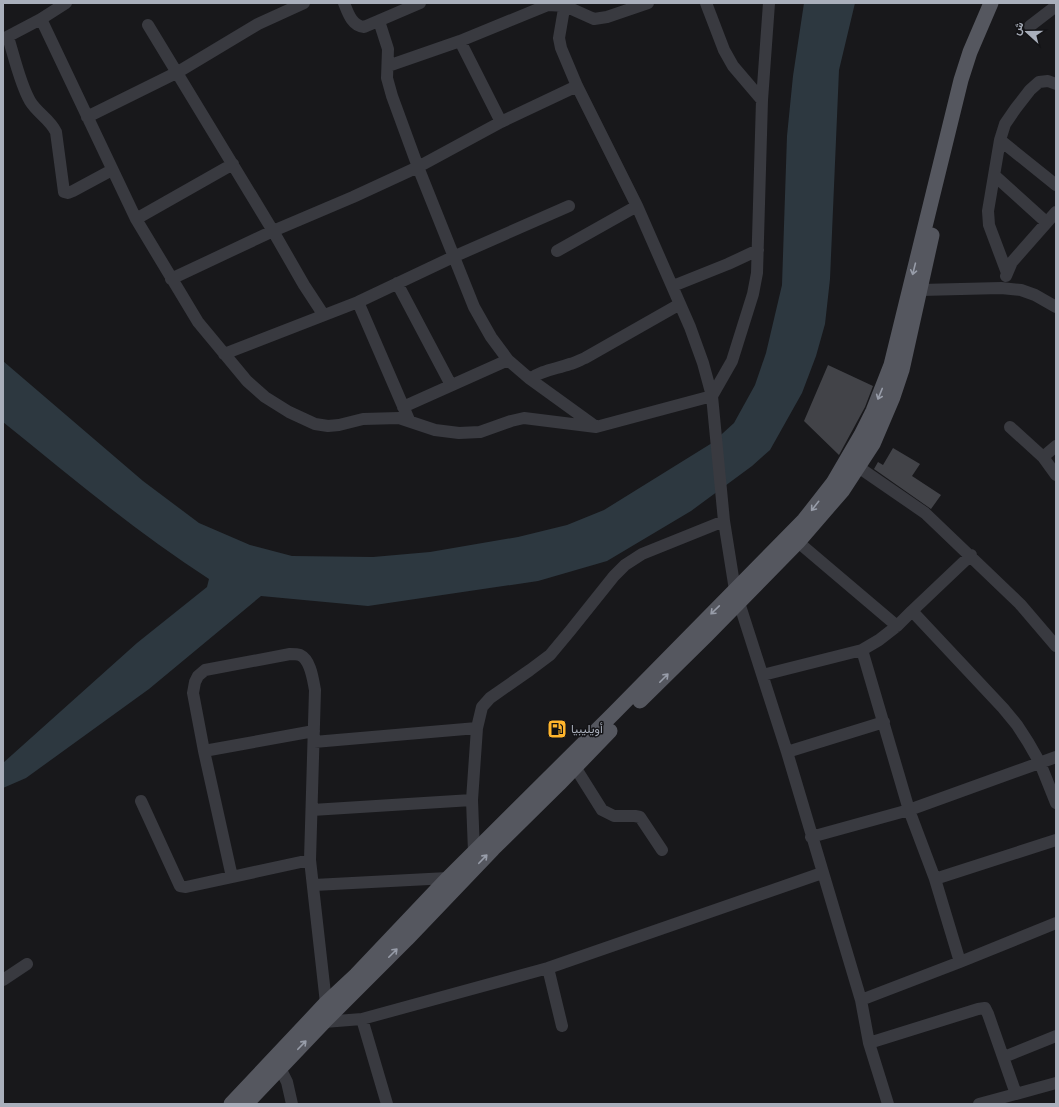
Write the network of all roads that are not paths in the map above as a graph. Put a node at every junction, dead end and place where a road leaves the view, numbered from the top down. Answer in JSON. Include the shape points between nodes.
{"nodes":[{"id":1,"x":66,"y":3,"type":"edge"},
{"id":2,"x":304,"y":3,"type":"edge"},
{"id":3,"x":344,"y":3,"type":"edge"},
{"id":4,"x":420,"y":3,"type":"edge"},
{"id":5,"x":648,"y":3,"type":"edge"},
{"id":6,"x":706,"y":3,"type":"edge"},
{"id":7,"x":769,"y":3,"type":"edge"},
{"id":8,"x":991,"y":3,"type":"edge"},
{"id":9,"x":999,"y":3,"type":"edge"},
{"id":10,"x":565,"y":4,"type":"edge"},
{"id":11,"x":1056,"y":6,"type":"edge"},
{"id":12,"x":398,"y":8,"type":"edge"},
{"id":13,"x":41,"y":19,"type":"junction"},
{"id":14,"x":379,"y":21,"type":"junction"},
{"id":15,"x":148,"y":25,"type":"dead end"},
{"id":16,"x":1030,"y":26,"type":"dead end"},
{"id":17,"x":5,"y":38,"type":"edge"},
{"id":18,"x":460,"y":41,"type":"junction"},
{"id":19,"x":388,"y":66,"type":"junction"},
{"id":20,"x":178,"y":72,"type":"junction"},
{"id":21,"x":1056,"y":84,"type":"edge"},
{"id":22,"x":577,"y":86,"type":"junction"},
{"id":23,"x":762,"y":100,"type":"junction"},
{"id":24,"x":87,"y":117,"type":"junction"},
{"id":25,"x":501,"y":122,"type":"junction"},
{"id":26,"x":1000,"y":140,"type":"junction"},
{"id":27,"x":233,"y":164,"type":"junction"},
{"id":28,"x":418,"y":167,"type":"junction"},
{"id":29,"x":112,"y":170,"type":"junction"},
{"id":30,"x":994,"y":175,"type":"junction"},
{"id":31,"x":1056,"y":185,"type":"edge"},
{"id":32,"x":569,"y":206,"type":"dead end"},
{"id":33,"x":637,"y":206,"type":"junction"},
{"id":34,"x":1056,"y":212,"type":"edge"},
{"id":35,"x":136,"y":219,"type":"junction"},
{"id":36,"x":1046,"y":222,"type":"junction"},
{"id":37,"x":273,"y":231,"type":"junction"},
{"id":38,"x":758,"y":250,"type":"junction"},
{"id":39,"x":557,"y":251,"type":"dead end"},
{"id":40,"x":453,"y":257,"type":"junction"},
{"id":41,"x":1007,"y":273,"type":"junction"},
{"id":42,"x":171,"y":278,"type":"junction"},
{"id":43,"x":397,"y":283,"type":"junction"},
{"id":44,"x":673,"y":286,"type":"junction"},
{"id":45,"x":1001,"y":288,"type":"junction"},
{"id":46,"x":915,"y":289,"type":"junction"},
{"id":47,"x":358,"y":302,"type":"junction"},
{"id":48,"x":680,"y":304,"type":"junction"},
{"id":49,"x":1056,"y":307,"type":"edge"},
{"id":50,"x":323,"y":314,"type":"junction"},
{"id":51,"x":224,"y":354,"type":"junction"},
{"id":52,"x":508,"y":360,"type":"junction"},
{"id":53,"x":530,"y":379,"type":"junction"},
{"id":54,"x":451,"y":385,"type":"junction"},
{"id":55,"x":712,"y":396,"type":"junction"},
{"id":56,"x":403,"y":407,"type":"junction"},
{"id":57,"x":410,"y":420,"type":"junction"},
{"id":58,"x":596,"y":427,"type":"junction"},
{"id":59,"x":1010,"y":427,"type":"dead end"},
{"id":60,"x":1056,"y":446,"type":"edge"},
{"id":61,"x":1043,"y":458,"type":"junction"},
{"id":62,"x":853,"y":463,"type":"junction"},
{"id":63,"x":1056,"y":475,"type":"edge"},
{"id":64,"x":724,"y":521,"type":"junction"},
{"id":65,"x":798,"y":542,"type":"junction"},
{"id":66,"x":970,"y":555,"type":"junction"},
{"id":67,"x":737,"y":596,"type":"junction"},
{"id":68,"x":912,"y":611,"type":"junction"},
{"id":69,"x":897,"y":626,"type":"junction"},
{"id":70,"x":1056,"y":646,"type":"edge"},
{"id":71,"x":862,"y":650,"type":"junction"},
{"id":72,"x":763,"y":675,"type":"junction"},
{"id":73,"x":884,"y":722,"type":"junction"},
{"id":74,"x":476,"y":728,"type":"junction"},
{"id":75,"x":314,"y":736,"type":"junction"},
{"id":76,"x":204,"y":751,"type":"junction"},
{"id":77,"x":787,"y":752,"type":"junction"},
{"id":78,"x":1056,"y":757,"type":"edge"},
{"id":79,"x":1040,"y":763,"type":"junction"},
{"id":80,"x":576,"y":767,"type":"junction"},
{"id":81,"x":472,"y":800,"type":"junction"},
{"id":82,"x":141,"y":801,"type":"dead end"},
{"id":83,"x":1056,"y":802,"type":"edge"},
{"id":84,"x":312,"y":810,"type":"junction"},
{"id":85,"x":909,"y":810,"type":"junction"},
{"id":86,"x":811,"y":837,"type":"junction"},
{"id":87,"x":1056,"y":840,"type":"edge"},
{"id":88,"x":662,"y":850,"type":"dead end"},
{"id":89,"x":474,"y":852,"type":"junction"},
{"id":90,"x":310,"y":860,"type":"junction"},
{"id":91,"x":822,"y":873,"type":"junction"},
{"id":92,"x":232,"y":877,"type":"junction"},
{"id":93,"x":448,"y":878,"type":"junction"},
{"id":94,"x":934,"y":879,"type":"junction"},
{"id":95,"x":314,"y":885,"type":"junction"},
{"id":96,"x":1056,"y":923,"type":"edge"},
{"id":97,"x":960,"y":962,"type":"junction"},
{"id":98,"x":27,"y":964,"type":"dead end"},
{"id":99,"x":548,"y":968,"type":"junction"},
{"id":100,"x":3,"y":980,"type":"edge"},
{"id":101,"x":861,"y":1000,"type":"junction"},
{"id":102,"x":326,"y":1003,"type":"junction"},
{"id":103,"x":362,"y":1019,"type":"junction"},
{"id":104,"x":324,"y":1022,"type":"junction"},
{"id":105,"x":562,"y":1026,"type":"dead end"},
{"id":106,"x":1056,"y":1036,"type":"edge"},
{"id":107,"x":869,"y":1043,"type":"junction"},
{"id":108,"x":1004,"y":1056,"type":"junction"},
{"id":109,"x":280,"y":1068,"type":"junction"},
{"id":110,"x":1056,"y":1083,"type":"edge"},
{"id":111,"x":1016,"y":1094,"type":"junction"},
{"id":112,"x":983,"y":1103,"type":"edge"},
{"id":113,"x":231,"y":1104,"type":"edge"},
{"id":114,"x":246,"y":1104,"type":"edge"},
{"id":115,"x":292,"y":1104,"type":"edge"},
{"id":116,"x":387,"y":1104,"type":"edge"},
{"id":117,"x":888,"y":1104,"type":"edge"}],
"edges":[{"from":1,"to":13,"type":"street"},
{"from":2,"to":20,"type":"street","via":[[258,24]]},
{"from":3,"to":14,"type":"street","via":[[352,21],[359,27],[364,28]]},
{"from":4,"to":12,"type":"street"},
{"from":5,"to":10,"type":"street","via":[[607,18],[594,19]]},
{"from":6,"to":23,"type":"street","via":[[733,66]]},
{"from":7,"to":23,"type":"street"},
{"from":8,"to":46,"type":"main road","one_way":true,"via":[[961,80]]},
{"from":9,"to":46,"type":"main road","via":[[976,56]]},
{"from":10,"to":18,"type":"street","via":[[548,5]]},
{"from":10,"to":22,"type":"street","via":[[559,38]]},
{"from":11,"to":16,"type":"street"},
{"from":12,"to":14,"type":"street"},
{"from":13,"to":17,"type":"street"},
{"from":13,"to":24,"type":"street"},
{"from":14,"to":19,"type":"street","via":[[388,49]]},
{"from":15,"to":20,"type":"street"},
{"from":17,"to":29,"type":"street","via":[[30,102],[51,123],[56,132],[64,192],[73,191]]},
{"from":18,"to":19,"type":"street"},
{"from":18,"to":25,"type":"street"},
{"from":19,"to":28,"type":"street","via":[[387,78],[392,96]]},
{"from":20,"to":24,"type":"street"},
{"from":20,"to":27,"type":"street"},
{"from":21,"to":26,"type":"street","via":[[1048,81],[1039,82],[1030,90],[1005,124]]},
{"from":22,"to":25,"type":"street"},
{"from":22,"to":33,"type":"street"},
{"from":23,"to":38,"type":"street"},
{"from":24,"to":29,"type":"street"},
{"from":25,"to":28,"type":"street"},
{"from":26,"to":30,"type":"street"},
{"from":26,"to":31,"type":"street"},
{"from":27,"to":35,"type":"street"},
{"from":27,"to":37,"type":"street"},
{"from":28,"to":37,"type":"street"},
{"from":28,"to":40,"type":"street"},
{"from":29,"to":35,"type":"street"},
{"from":30,"to":36,"type":"street"},
{"from":30,"to":41,"type":"street","via":[[988,211],[989,225]]},
{"from":32,"to":40,"type":"street"},
{"from":33,"to":39,"type":"street"},
{"from":33,"to":44,"type":"street"},
{"from":34,"to":36,"type":"street"},
{"from":35,"to":42,"type":"street"},
{"from":36,"to":41,"type":"street","via":[[1012,262]]},
{"from":37,"to":42,"type":"street"},
{"from":37,"to":50,"type":"street"},
{"from":38,"to":44,"type":"street"},
{"from":38,"to":55,"type":"street","via":[[757,273],[744,326],[732,361]]},
{"from":40,"to":43,"type":"street"},
{"from":40,"to":52,"type":"street","via":[[474,307]]},
{"from":41,"to":45,"type":"street"},
{"from":42,"to":51,"type":"street","via":[[198,322]]},
{"from":43,"to":47,"type":"street"},
{"from":43,"to":54,"type":"street"},
{"from":44,"to":48,"type":"street"},
{"from":45,"to":46,"type":"street"},
{"from":45,"to":49,"type":"street","via":[[1021,290]]},
{"from":46,"to":62,"type":"main road","via":[[888,371]]},
{"from":47,"to":50,"type":"street"},
{"from":47,"to":56,"type":"street"},
{"from":48,"to":53,"type":"street","via":[[585,358],[553,368]]},
{"from":48,"to":55,"type":"street","via":[[701,357]]},
{"from":50,"to":51,"type":"street"},
{"from":51,"to":57,"type":"street","via":[[265,397],[315,424],[328,426],[383,418]]},
{"from":52,"to":53,"type":"street"},
{"from":52,"to":54,"type":"street"},
{"from":53,"to":58,"type":"street"},
{"from":54,"to":56,"type":"street"},
{"from":55,"to":58,"type":"street"},
{"from":55,"to":64,"type":"street"},
{"from":56,"to":57,"type":"street"},
{"from":57,"to":58,"type":"street","via":[[435,430],[459,433],[480,432],[524,418]]},
{"from":59,"to":61,"type":"street"},
{"from":60,"to":61,"type":"street"},
{"from":61,"to":63,"type":"street"},
{"from":62,"to":65,"type":"main road","via":[[831,504]]},
{"from":62,"to":66,"type":"street","via":[[925,513]]},
{"from":62,"to":67,"type":"main road","one_way":true},
{"from":64,"to":67,"type":"street"},
{"from":64,"to":74,"type":"street","via":[[642,554],[624,565],[550,655],[490,698],[482,707]]},
{"from":65,"to":67,"type":"main road"},
{"from":65,"to":69,"type":"street"},
{"from":66,"to":68,"type":"street"},
{"from":66,"to":70,"type":"street","via":[[1020,604]]},
{"from":67,"to":72,"type":"street"},
{"from":80,"to":67,"type":"main road","one_way":true},
{"from":67,"to":89,"type":"main road","one_way":true},
{"from":68,"to":69,"type":"street"},
{"from":68,"to":79,"type":"street","via":[[1008,714]]},
{"from":69,"to":71,"type":"street"},
{"from":71,"to":72,"type":"street"},
{"from":71,"to":73,"type":"street"},
{"from":72,"to":77,"type":"street"},
{"from":73,"to":77,"type":"street"},
{"from":73,"to":85,"type":"street"},
{"from":74,"to":75,"type":"street"},
{"from":74,"to":81,"type":"street"},
{"from":75,"to":76,"type":"street"},
{"from":75,"to":76,"type":"street","via":[[315,690],[312,675],[306,661],[300,655],[290,654],[205,670],[198,676],[193,693]]},
{"from":75,"to":84,"type":"street"},
{"from":76,"to":92,"type":"street"},
{"from":77,"to":86,"type":"street"},
{"from":78,"to":79,"type":"street"},
{"from":79,"to":83,"type":"street"},
{"from":79,"to":85,"type":"street"},
{"from":80,"to":88,"type":"street","via":[[602,810],[614,816],[640,817]]},
{"from":104,"to":80,"type":"main road","one_way":true},
{"from":81,"to":84,"type":"street"},
{"from":81,"to":89,"type":"street"},
{"from":82,"to":92,"type":"street","via":[[180,886],[186,887]]},
{"from":84,"to":90,"type":"street"},
{"from":85,"to":86,"type":"street"},
{"from":85,"to":94,"type":"street"},
{"from":86,"to":91,"type":"street"},
{"from":87,"to":94,"type":"street"},
{"from":89,"to":93,"type":"main road"},
{"from":90,"to":92,"type":"street"},
{"from":90,"to":95,"type":"street"},
{"from":91,"to":99,"type":"street"},
{"from":91,"to":101,"type":"street"},
{"from":93,"to":95,"type":"street"},
{"from":93,"to":102,"type":"main road"},
{"from":94,"to":97,"type":"street"},
{"from":95,"to":102,"type":"street"},
{"from":96,"to":97,"type":"street"},
{"from":97,"to":101,"type":"street"},
{"from":98,"to":100,"type":"street"},
{"from":99,"to":103,"type":"street"},
{"from":99,"to":105,"type":"street"},
{"from":101,"to":107,"type":"street"},
{"from":102,"to":113,"type":"main road"},
{"from":103,"to":104,"type":"street"},
{"from":103,"to":116,"type":"street"},
{"from":109,"to":104,"type":"main road","one_way":true},
{"from":106,"to":108,"type":"street"},
{"from":107,"to":108,"type":"street","via":[[981,1008],[987,1010]]},
{"from":107,"to":117,"type":"street"},
{"from":108,"to":111,"type":"street"},
{"from":109,"to":114,"type":"main road"},
{"from":109,"to":115,"type":"street","via":[[287,1082]]},
{"from":110,"to":111,"type":"street"},
{"from":111,"to":112,"type":"street"}]}
